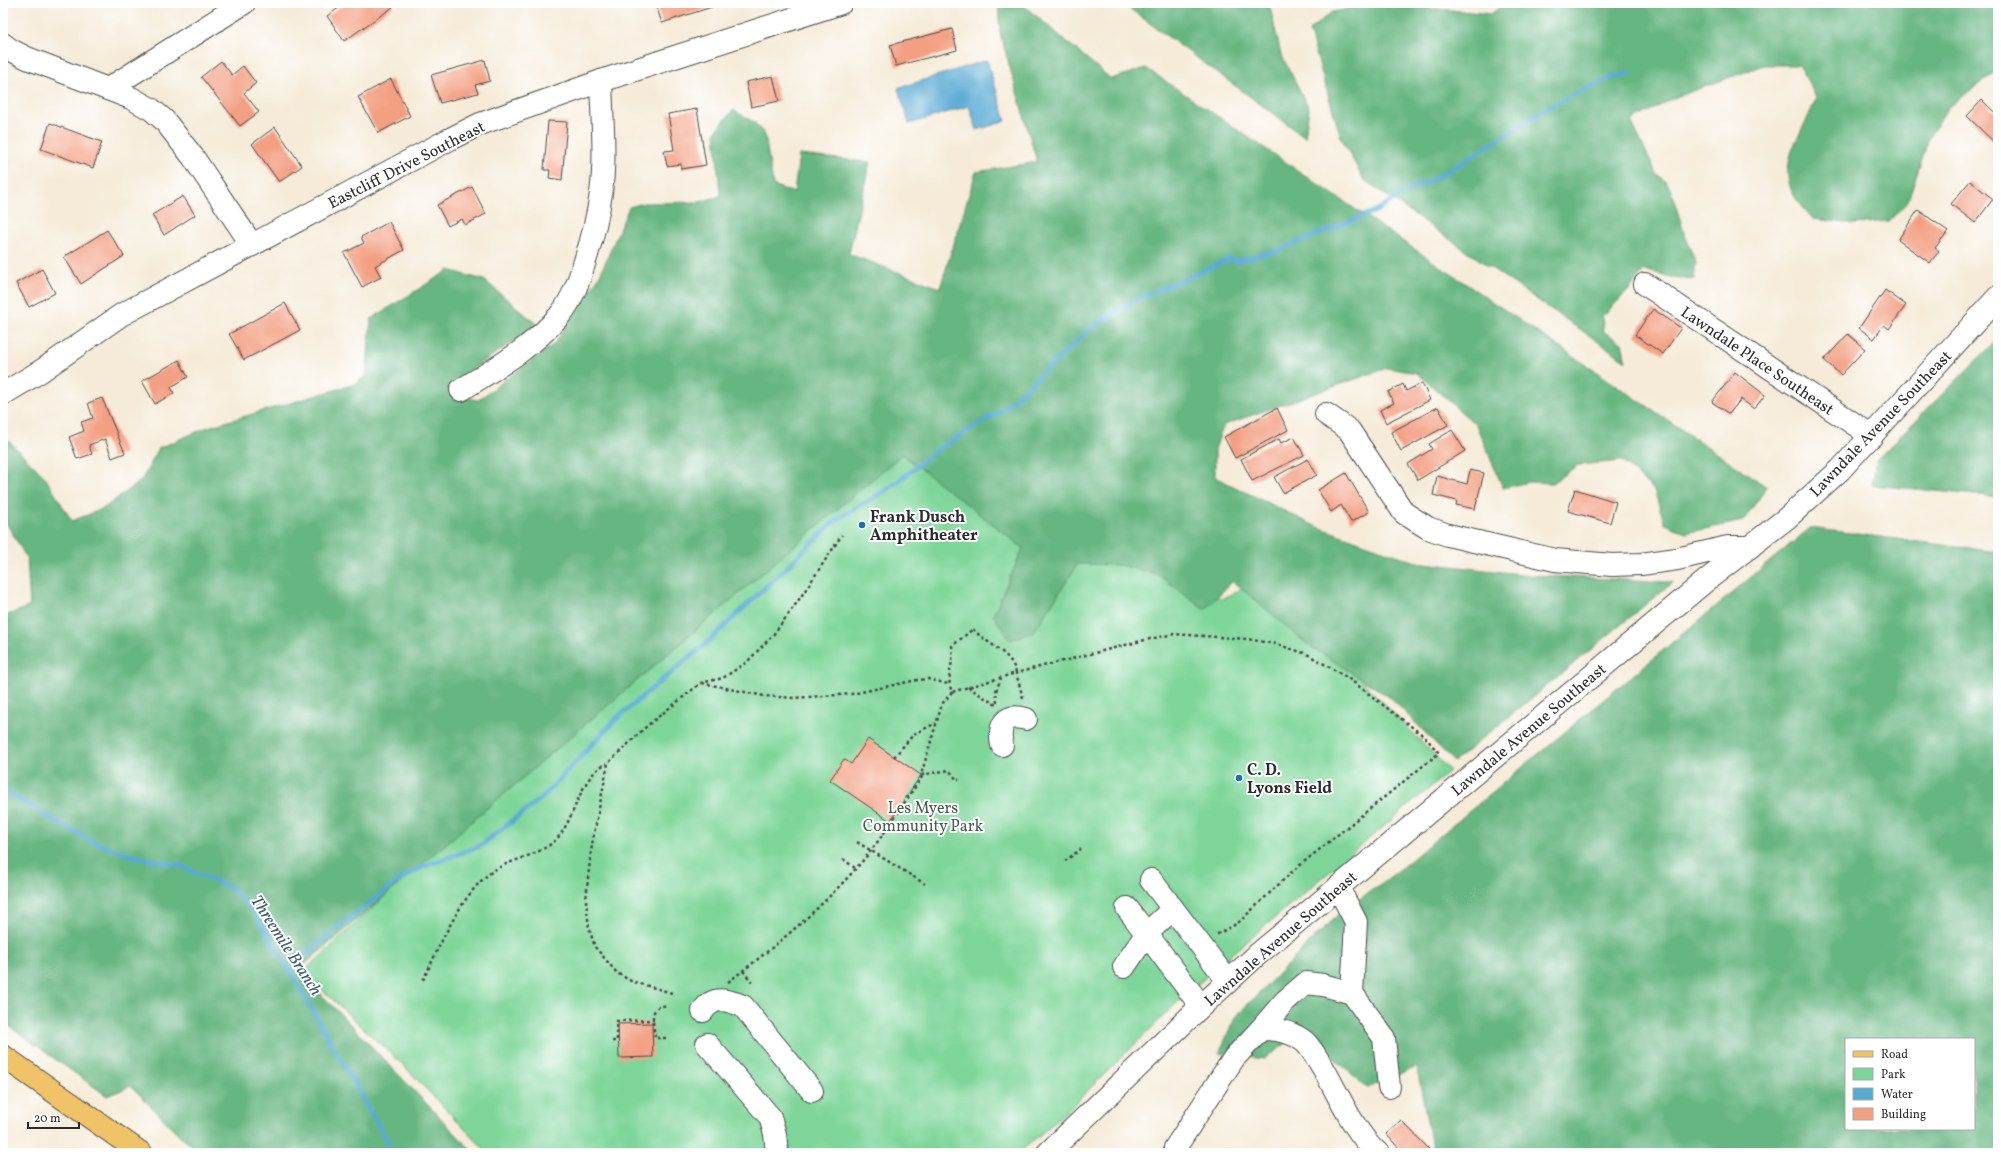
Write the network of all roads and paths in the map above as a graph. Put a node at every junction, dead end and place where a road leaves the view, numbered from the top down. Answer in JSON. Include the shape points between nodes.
{"nodes":[{"id":1,"x":244,"y":3,"type":"edge"},
{"id":2,"x":841,"y":3,"type":"edge"},
{"id":3,"x":3,"y":44,"type":"edge"},
{"id":4,"x":601,"y":81,"type":"junction"},
{"id":5,"x":108,"y":89,"type":"junction"},
{"id":6,"x":252,"y":245,"type":"junction"},
{"id":7,"x":1645,"y":284,"type":"dead end"},
{"id":8,"x":1998,"y":297,"type":"edge"},
{"id":9,"x":461,"y":390,"type":"dead end"},
{"id":10,"x":3,"y":394,"type":"edge"},
{"id":11,"x":1326,"y":414,"type":"dead end"},
{"id":12,"x":1872,"y":436,"type":"junction"},
{"id":13,"x":842,"y":535,"type":"dead end"},
{"id":14,"x":1750,"y":547,"type":"junction"},
{"id":15,"x":1016,"y":673,"type":"junction"},
{"id":16,"x":1002,"y":677,"type":"junction"},
{"id":17,"x":701,"y":683,"type":"junction"},
{"id":18,"x":948,"y":684,"type":"junction"},
{"id":19,"x":968,"y":687,"type":"junction"},
{"id":20,"x":952,"y":692,"type":"junction"},
{"id":21,"x":1024,"y":709,"type":"joint"},
{"id":22,"x":937,"y":723,"type":"junction"},
{"id":23,"x":1002,"y":745,"type":"dead end"},
{"id":24,"x":894,"y":757,"type":"dead end"},
{"id":25,"x":608,"y":763,"type":"junction"},
{"id":26,"x":924,"y":774,"type":"junction"},
{"id":27,"x":959,"y":779,"type":"dead end"},
{"id":28,"x":857,"y":842,"type":"dead end"},
{"id":29,"x":1081,"y":849,"type":"dead end"},
{"id":30,"x":870,"y":851,"type":"junction"},
{"id":31,"x":844,"y":859,"type":"dead end"},
{"id":32,"x":1065,"y":861,"type":"dead end"},
{"id":33,"x":855,"y":868,"type":"junction"},
{"id":34,"x":1151,"y":880,"type":"dead end"},
{"id":35,"x":925,"y":884,"type":"dead end"},
{"id":36,"x":1338,"y":887,"type":"junction"},
{"id":37,"x":1127,"y":908,"type":"dead end"},
{"id":38,"x":1173,"y":909,"type":"junction"},
{"id":39,"x":1146,"y":933,"type":"junction"},
{"id":40,"x":1213,"y":937,"type":"dead end"},
{"id":41,"x":1124,"y":967,"type":"dead end"},
{"id":42,"x":743,"y":971,"type":"junction"},
{"id":43,"x":423,"y":980,"type":"dead end"},
{"id":44,"x":1228,"y":981,"type":"junction"},
{"id":45,"x":752,"y":982,"type":"dead end"},
{"id":46,"x":727,"y":983,"type":"dead end"},
{"id":47,"x":672,"y":993,"type":"dead end"},
{"id":48,"x":1352,"y":993,"type":"junction"},
{"id":49,"x":667,"y":1006,"type":"dead end"},
{"id":50,"x":1201,"y":1006,"type":"junction"},
{"id":51,"x":703,"y":1011,"type":"dead end"},
{"id":52,"x":654,"y":1020,"type":"junction"},
{"id":53,"x":1261,"y":1029,"type":"junction"},
{"id":54,"x":666,"y":1038,"type":"dead end"},
{"id":55,"x":612,"y":1041,"type":"dead end"},
{"id":56,"x":708,"y":1044,"type":"dead end"},
{"id":57,"x":3,"y":1056,"type":"edge"},
{"id":58,"x":1389,"y":1086,"type":"dead end"},
{"id":59,"x":812,"y":1091,"type":"dead end"},
{"id":60,"x":1174,"y":1148,"type":"dead end"},
{"id":61,"x":141,"y":1153,"type":"edge"},
{"id":62,"x":777,"y":1153,"type":"edge"},
{"id":63,"x":1048,"y":1153,"type":"edge"},
{"id":64,"x":1378,"y":1153,"type":"edge"}],
"edges":[{"from":1,"to":5,"type":"street"},
{"from":2,"to":4,"type":"street","name":"Eastcliff Drive Southeast"},
{"from":3,"to":5,"type":"street","via":[[27,58]]},
{"from":4,"to":6,"type":"street","name":"Eastcliff Drive Southeast","via":[[480,124],[450,138]]},
{"from":4,"to":9,"type":"street","via":[[601,193],[593,234],[572,297],[560,316],[523,350]]},
{"from":5,"to":6,"type":"street","via":[[151,109],[164,120],[193,157]]},
{"from":6,"to":10,"type":"street","name":"Eastcliff Drive Southeast","via":[[121,315],[41,371]]},
{"from":7,"to":12,"type":"street","name":"Lawndale Place Southeast"},
{"from":8,"to":12,"type":"street","name":"Lawndale Avenue Southeast"},
{"from":11,"to":14,"type":"street","via":[[1349,430],[1404,512],[1428,528],[1448,535],[1555,560],[1612,565],[1677,559],[1728,547]]},
{"from":12,"to":14,"type":"street","name":"Lawndale Avenue Southeast","via":[[1840,470],[1787,518]]},
{"from":13,"to":17,"type":"path","via":[[773,635],[747,662],[723,678]]},
{"from":14,"to":36,"type":"street","name":"Lawndale Avenue Southeast","via":[[1708,579]]},
{"from":15,"to":16,"type":"path"},
{"from":15,"to":18,"type":"path","via":[[1015,665],[1010,659],[973,630],[952,646],[954,656]]},
{"from":15,"to":21,"type":"path"},
{"from":15,"to":40,"type":"path","via":[[1174,634],[1239,638],[1276,644],[1307,654],[1348,678],[1425,737],[1439,753],[1294,870],[1238,923]]},
{"from":16,"to":19,"type":"path"},
{"from":16,"to":19,"type":"path","via":[[996,691],[997,706]]},
{"from":17,"to":18,"type":"path","via":[[764,696],[794,698],[852,694],[917,680],[928,679]]},
{"from":17,"to":25,"type":"path","via":[[648,725]]},
{"from":18,"to":20,"type":"path"},
{"from":19,"to":20,"type":"path"},
{"from":20,"to":22,"type":"path","via":[[942,704]]},
{"from":21,"to":23,"type":"street","via":[[1008,719],[1002,727]]},
{"from":22,"to":24,"type":"path","via":[[914,734]]},
{"from":22,"to":26,"type":"path","via":[[921,775]]},
{"from":25,"to":43,"type":"path","via":[[600,767],[590,778],[559,836],[547,846],[495,870],[471,893],[449,928]]},
{"from":25,"to":47,"type":"path","via":[[588,878],[586,901],[589,928],[595,947],[617,973],[630,982]]},
{"from":26,"to":27,"type":"path","via":[[949,770],[957,780]]},
{"from":26,"to":30,"type":"path"},
{"from":28,"to":30,"type":"path"},
{"from":29,"to":32,"type":"path"},
{"from":30,"to":33,"type":"path"},
{"from":30,"to":35,"type":"path"},
{"from":31,"to":33,"type":"path"},
{"from":33,"to":42,"type":"path","via":[[788,935]]},
{"from":34,"to":38,"type":"street"},
{"from":36,"to":44,"type":"street","name":"Lawndale Avenue Southeast"},
{"from":36,"to":48,"type":"street","via":[[1356,922]]},
{"from":37,"to":39,"type":"street"},
{"from":38,"to":39,"type":"street"},
{"from":38,"to":44,"type":"street"},
{"from":39,"to":41,"type":"street"},
{"from":39,"to":50,"type":"street"},
{"from":42,"to":45,"type":"path"},
{"from":42,"to":46,"type":"path"},
{"from":44,"to":50,"type":"street","name":"Lawndale Avenue Southeast"},
{"from":48,"to":53,"type":"street","via":[[1306,983],[1285,1001]]},
{"from":48,"to":58,"type":"street","via":[[1384,1038]]},
{"from":49,"to":52,"type":"path","via":[[656,1007]]},
{"from":50,"to":63,"type":"street","name":"Lawndale Avenue Southeast"},
{"from":51,"to":59,"type":"street","via":[[706,1006],[719,999],[743,1006]]},
{"from":52,"to":54,"type":"path","via":[[655,1038]]},
{"from":52,"to":55,"type":"path","via":[[617,1021],[617,1041]]},
{"from":53,"to":60,"type":"street","via":[[1234,1058]]},
{"from":53,"to":64,"type":"street","via":[[1278,1029],[1304,1042],[1319,1061],[1372,1149]]},
{"from":56,"to":62,"type":"street","via":[[770,1117]]},
{"from":57,"to":61,"type":"main road"}]}
